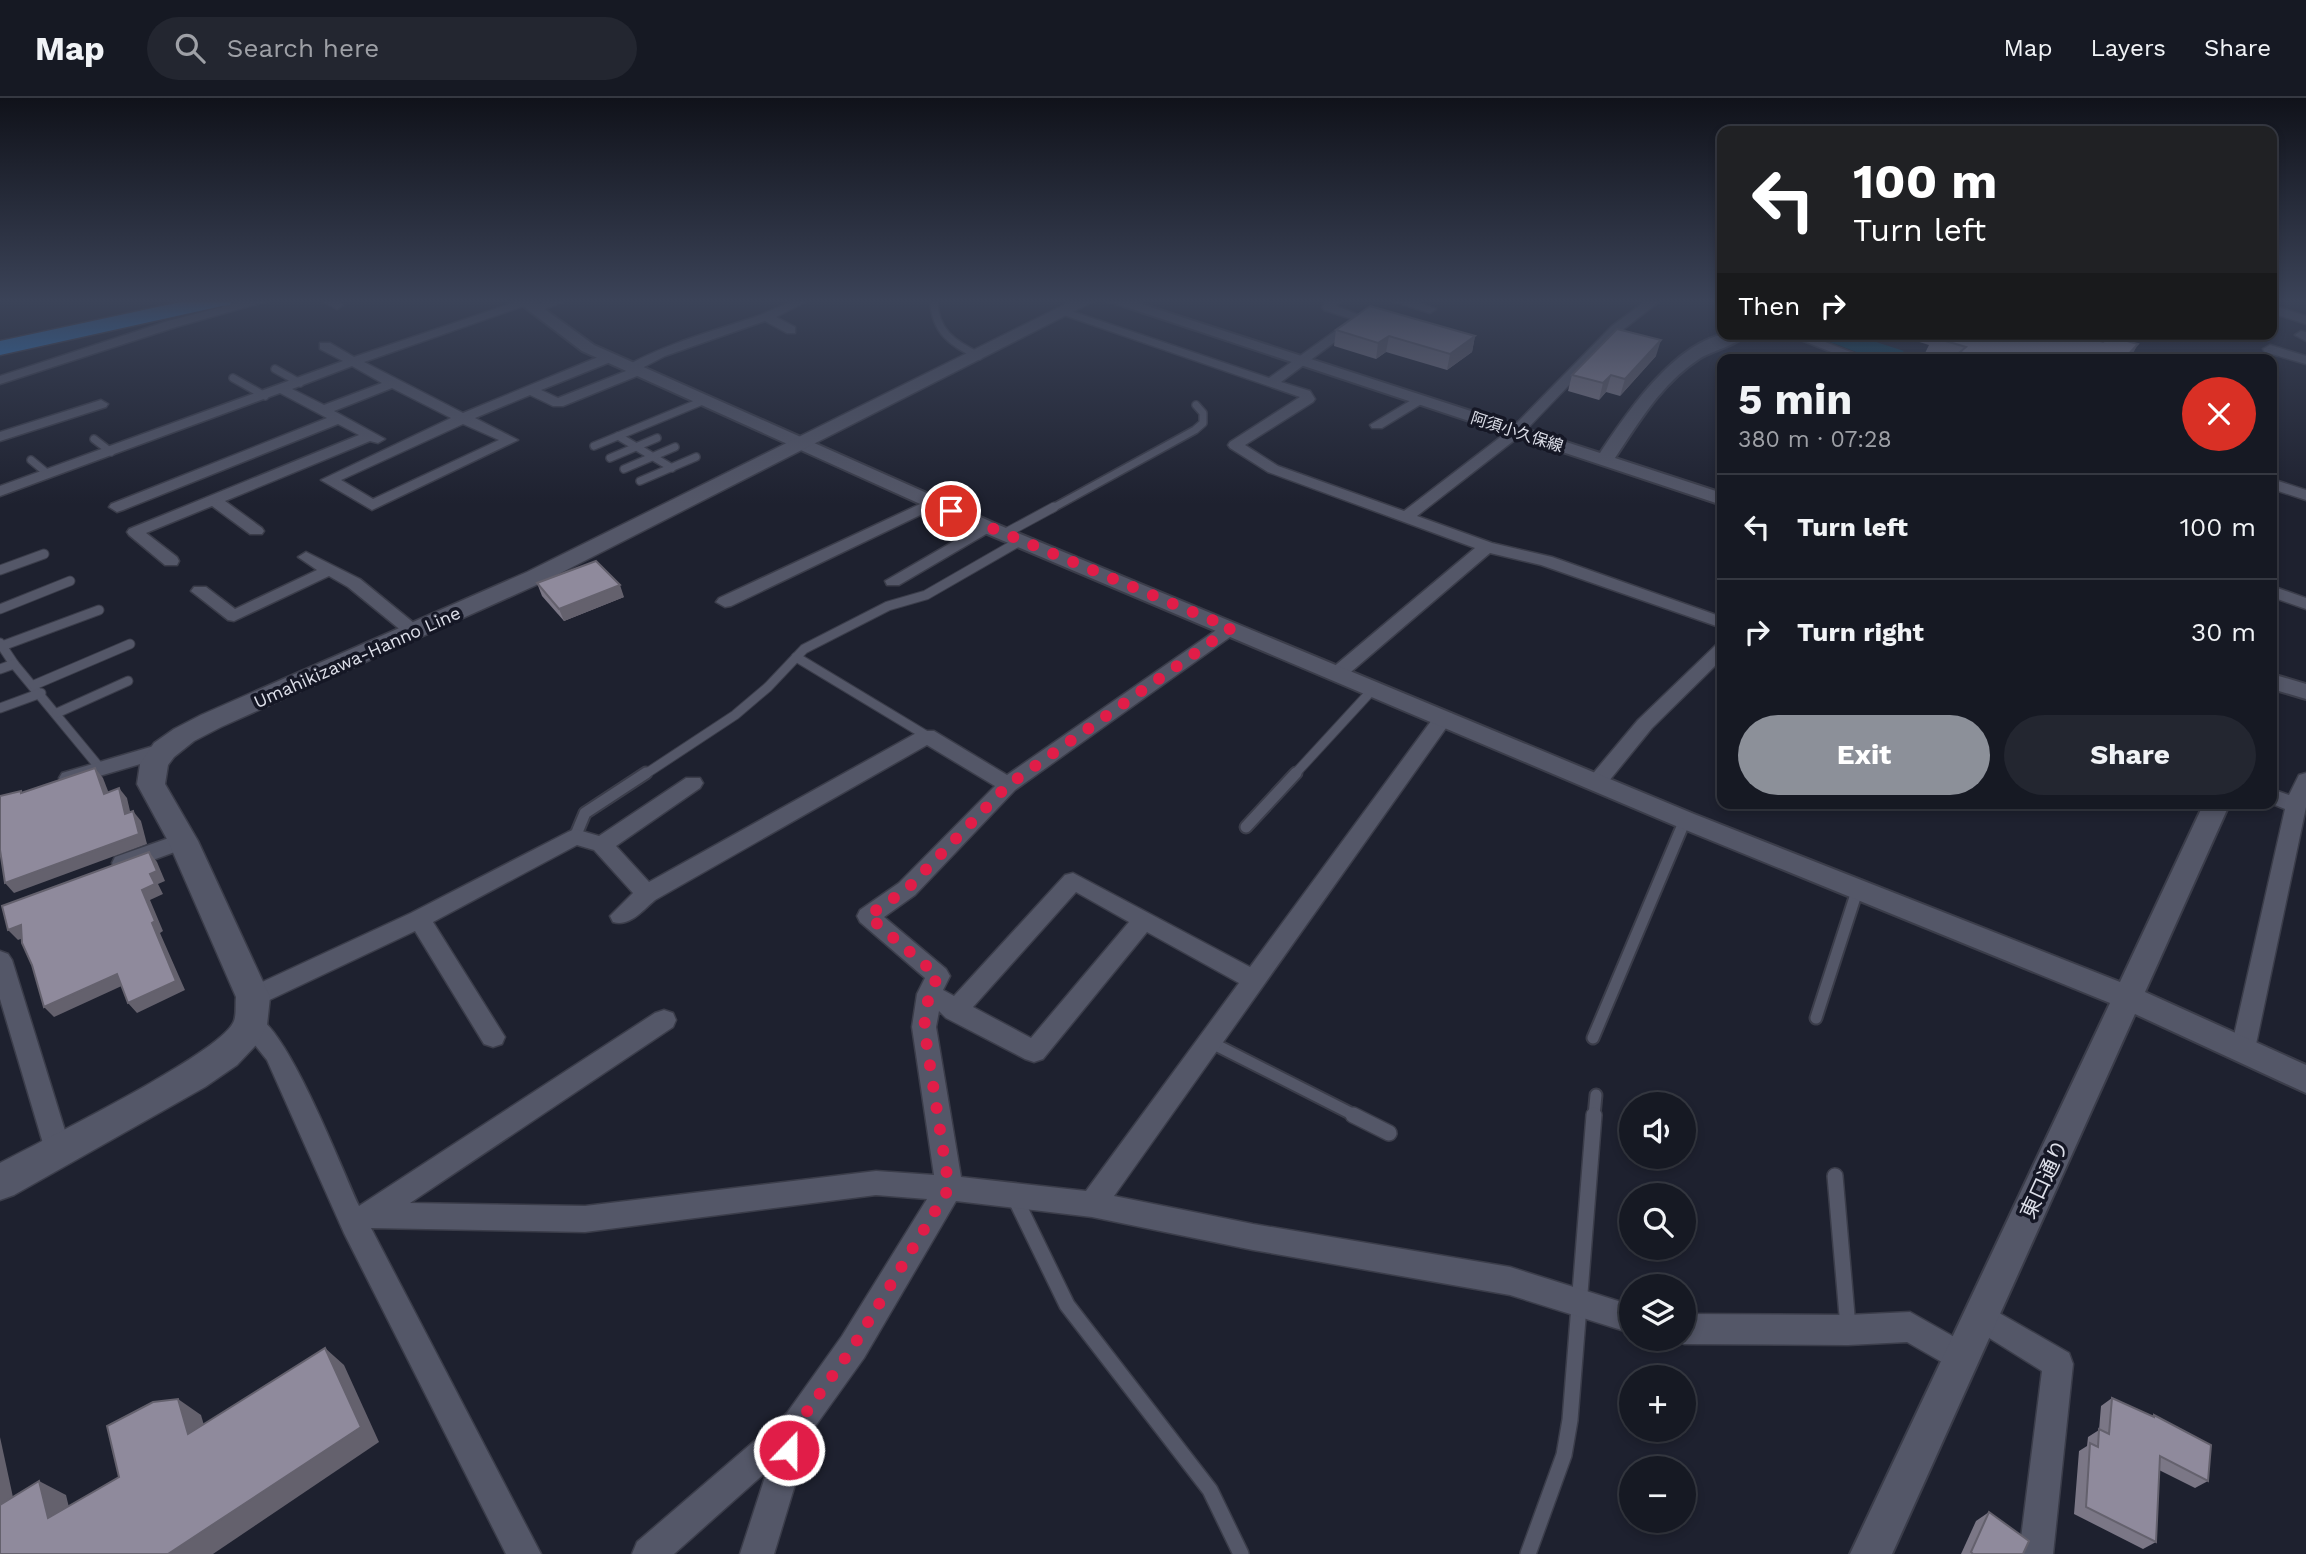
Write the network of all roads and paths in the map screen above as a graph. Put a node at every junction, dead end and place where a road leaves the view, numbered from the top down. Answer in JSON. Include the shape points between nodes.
{"nodes":[{"id":1,"x":37,"y":368,"type":"edge"},
{"id":2,"x":338,"y":368,"type":"edge"},
{"id":3,"x":367,"y":368,"type":"edge"},
{"id":4,"x":583,"y":368,"type":"edge"},
{"id":5,"x":630,"y":368,"type":"edge"},
{"id":6,"x":638,"y":368,"type":"edge"},
{"id":7,"x":955,"y":368,"type":"edge"},
{"id":8,"x":1230,"y":368,"type":"edge"},
{"id":9,"x":1291,"y":368,"type":"edge"},
{"id":10,"x":1321,"y":368,"type":"edge"},
{"id":11,"x":1578,"y":368,"type":"edge"},
{"id":12,"x":1676,"y":368,"type":"edge"},
{"id":13,"x":275,"y":369,"type":"dead end"},
{"id":14,"x":634,"y":370,"type":"junction"},
{"id":15,"x":233,"y":378,"type":"dead end"},
{"id":16,"x":0,"y":380,"type":"edge"},
{"id":17,"x":1272,"y":382,"type":"junction"},
{"id":18,"x":300,"y":383,"type":"junction"},
{"id":19,"x":393,"y":383,"type":"junction"},
{"id":20,"x":282,"y":389,"type":"junction"},
{"id":21,"x":529,"y":389,"type":"junction"},
{"id":22,"x":265,"y":396,"type":"junction"},
{"id":23,"x":705,"y":400,"type":"junction"},
{"id":24,"x":1418,"y":400,"type":"junction"},
{"id":25,"x":101,"y":404,"type":"dead end"},
{"id":26,"x":1196,"y":405,"type":"dead end"},
{"id":27,"x":321,"y":411,"type":"junction"},
{"id":28,"x":465,"y":417,"type":"junction"},
{"id":29,"x":337,"y":419,"type":"junction"},
{"id":30,"x":1377,"y":425,"type":"dead end"},
{"id":31,"x":1516,"y":432,"type":"junction"},
{"id":32,"x":369,"y":436,"type":"junction"},
{"id":33,"x":618,"y":436,"type":"junction"},
{"id":34,"x":0,"y":437,"type":"edge"},
{"id":35,"x":657,"y":438,"type":"dead end"},
{"id":36,"x":93,"y":439,"type":"dead end"},
{"id":37,"x":802,"y":445,"type":"junction"},
{"id":38,"x":400,"y":446,"type":"junction"},
{"id":39,"x":594,"y":446,"type":"dead end"},
{"id":40,"x":636,"y":447,"type":"junction"},
{"id":41,"x":675,"y":447,"type":"dead end"},
{"id":42,"x":111,"y":452,"type":"junction"},
{"id":43,"x":652,"y":457,"type":"junction"},
{"id":44,"x":696,"y":457,"type":"dead end"},
{"id":45,"x":610,"y":458,"type":"dead end"},
{"id":46,"x":31,"y":460,"type":"dead end"},
{"id":47,"x":1604,"y":461,"type":"junction"},
{"id":48,"x":671,"y":468,"type":"junction"},
{"id":49,"x":624,"y":469,"type":"dead end"},
{"id":50,"x":48,"y":474,"type":"junction"},
{"id":51,"x":640,"y":481,"type":"dead end"},
{"id":52,"x":2277,"y":486,"type":"edge"},
{"id":53,"x":0,"y":491,"type":"edge"},
{"id":54,"x":2306,"y":495,"type":"edge"},
{"id":55,"x":1717,"y":497,"type":"edge"},
{"id":56,"x":214,"y":500,"type":"junction"},
{"id":57,"x":933,"y":503,"type":"junction"},
{"id":58,"x":117,"y":507,"type":"dead end"},
{"id":59,"x":1406,"y":517,"type":"junction"},
{"id":60,"x":256,"y":531,"type":"dead end"},
{"id":61,"x":1004,"y":534,"type":"junction"},
{"id":62,"x":1487,"y":547,"type":"junction"},
{"id":63,"x":44,"y":554,"type":"dead end"},
{"id":64,"x":306,"y":557,"type":"dead end"},
{"id":65,"x":171,"y":561,"type":"dead end"},
{"id":66,"x":331,"y":569,"type":"junction"},
{"id":67,"x":0,"y":570,"type":"edge"},
{"id":68,"x":70,"y":581,"type":"dead end"},
{"id":69,"x":893,"y":581,"type":"dead end"},
{"id":70,"x":200,"y":591,"type":"dead end"},
{"id":71,"x":2277,"y":593,"type":"edge"},
{"id":72,"x":725,"y":602,"type":"dead end"},
{"id":73,"x":2306,"y":604,"type":"edge"},
{"id":74,"x":0,"y":609,"type":"edge"},
{"id":75,"x":99,"y":610,"type":"dead end"},
{"id":76,"x":1717,"y":621,"type":"edge"},
{"id":77,"x":1231,"y":628,"type":"junction"},
{"id":78,"x":414,"y":632,"type":"junction"},
{"id":79,"x":1,"y":644,"type":"edge"},
{"id":80,"x":130,"y":644,"type":"dead end"},
{"id":81,"x":1717,"y":654,"type":"edge"},
{"id":82,"x":796,"y":657,"type":"junction"},
{"id":83,"x":14,"y":664,"type":"junction"},
{"id":84,"x":0,"y":669,"type":"edge"},
{"id":85,"x":1338,"y":673,"type":"junction"},
{"id":86,"x":128,"y":681,"type":"dead end"},
{"id":87,"x":2277,"y":683,"type":"edge"},
{"id":88,"x":1374,"y":688,"type":"junction"},
{"id":89,"x":38,"y":689,"type":"junction"},
{"id":90,"x":2306,"y":692,"type":"edge"},
{"id":91,"x":0,"y":708,"type":"edge"},
{"id":92,"x":57,"y":713,"type":"junction"},
{"id":93,"x":1444,"y":717,"type":"junction"},
{"id":94,"x":927,"y":736,"type":"junction"},
{"id":95,"x":164,"y":750,"type":"junction"},
{"id":96,"x":100,"y":768,"type":"junction"},
{"id":97,"x":1597,"y":782,"type":"junction"},
{"id":98,"x":693,"y":783,"type":"dead end"},
{"id":99,"x":50,"y":784,"type":"edge"},
{"id":100,"x":1008,"y":785,"type":"junction"},
{"id":101,"x":2277,"y":796,"type":"edge"},
{"id":102,"x":2301,"y":797,"type":"edge"},
{"id":103,"x":2214,"y":809,"type":"edge"},
{"id":104,"x":1685,"y":820,"type":"junction"},
{"id":105,"x":1247,"y":827,"type":"dead end"},
{"id":106,"x":575,"y":837,"type":"junction"},
{"id":107,"x":183,"y":841,"type":"junction"},
{"id":108,"x":602,"y":845,"type":"junction"},
{"id":109,"x":104,"y":870,"type":"edge"},
{"id":110,"x":1858,"y":888,"type":"junction"},
{"id":111,"x":647,"y":894,"type":"junction"},
{"id":112,"x":621,"y":916,"type":"dead end"},
{"id":113,"x":419,"y":919,"type":"junction"},
{"id":114,"x":1144,"y":920,"type":"junction"},
{"id":115,"x":0,"y":960,"type":"edge"},
{"id":116,"x":1254,"y":979,"type":"junction"},
{"id":117,"x":929,"y":994,"type":"junction"},
{"id":118,"x":2127,"y":997,"type":"junction"},
{"id":119,"x":252,"y":1010,"type":"junction"},
{"id":120,"x":955,"y":1011,"type":"junction"},
{"id":121,"x":1816,"y":1018,"type":"dead end"},
{"id":122,"x":664,"y":1020,"type":"dead end"},
{"id":123,"x":493,"y":1037,"type":"dead end"},
{"id":124,"x":1593,"y":1038,"type":"dead end"},
{"id":125,"x":1210,"y":1042,"type":"junction"},
{"id":126,"x":2243,"y":1049,"type":"junction"},
{"id":127,"x":2306,"y":1080,"type":"edge"},
{"id":128,"x":1596,"y":1095,"type":"dead end"},
{"id":129,"x":1389,"y":1133,"type":"dead end"},
{"id":130,"x":58,"y":1150,"type":"junction"},
{"id":131,"x":1835,"y":1176,"type":"dead end"},
{"id":132,"x":0,"y":1183,"type":"edge"},
{"id":133,"x":949,"y":1188,"type":"junction"},
{"id":134,"x":1014,"y":1196,"type":"junction"},
{"id":135,"x":1092,"y":1204,"type":"junction"},
{"id":136,"x":361,"y":1220,"type":"junction"},
{"id":137,"x":1581,"y":1303,"type":"junction"},
{"id":138,"x":1619,"y":1315,"type":"edge"},
{"id":139,"x":1980,"y":1316,"type":"junction"},
{"id":140,"x":1696,"y":1329,"type":"edge"},
{"id":141,"x":1848,"y":1330,"type":"junction"},
{"id":142,"x":1961,"y":1359,"type":"junction"},
{"id":143,"x":798,"y":1424,"type":"junction"},
{"id":144,"x":524,"y":1554,"type":"edge"},
{"id":145,"x":649,"y":1554,"type":"edge"},
{"id":146,"x":757,"y":1554,"type":"edge"},
{"id":147,"x":1241,"y":1554,"type":"edge"},
{"id":148,"x":1528,"y":1554,"type":"edge"},
{"id":149,"x":1871,"y":1554,"type":"edge"},
{"id":150,"x":2036,"y":1554,"type":"edge"}],
"edges":[{"from":1,"to":16,"type":"street"},
{"from":2,"to":18,"type":"street"},
{"from":3,"to":19,"type":"street"},
{"from":4,"to":21,"type":"street"},
{"from":5,"to":14,"type":"street"},
{"from":6,"to":14,"type":"street"},
{"from":7,"to":37,"type":"main road","name":"Umahikizawa-Hanno Line"},
{"from":8,"to":17,"type":"street"},
{"from":9,"to":17,"type":"street"},
{"from":10,"to":24,"type":"street","name":"阿須小久保線"},
{"from":11,"to":31,"type":"street"},
{"from":12,"to":47,"type":"street","via":[[1650,393]]},
{"from":13,"to":18,"type":"lane"},
{"from":14,"to":21,"type":"street","via":[[558,404]]},
{"from":14,"to":23,"type":"street"},
{"from":15,"to":22,"type":"lane"},
{"from":17,"to":59,"type":"street","via":[[1308,399],[1235,445],[1273,470]]},
{"from":18,"to":20,"type":"street"},
{"from":19,"to":27,"type":"street"},
{"from":19,"to":28,"type":"street"},
{"from":20,"to":22,"type":"street"},
{"from":20,"to":27,"type":"street"},
{"from":21,"to":28,"type":"street"},
{"from":22,"to":42,"type":"street"},
{"from":23,"to":33,"type":"lane"},
{"from":23,"to":37,"type":"street"},
{"from":24,"to":30,"type":"street"},
{"from":24,"to":31,"type":"street","name":"阿須小久保線"},
{"from":25,"to":34,"type":"street"},
{"from":26,"to":61,"type":"lane","via":[[1203,412],[1203,423],[1195,430]]},
{"from":27,"to":29,"type":"street"},
{"from":28,"to":38,"type":"street"},
{"from":28,"to":38,"type":"street","via":[[511,440],[372,505],[329,480]]},
{"from":29,"to":32,"type":"street"},
{"from":29,"to":58,"type":"street"},
{"from":31,"to":47,"type":"street","name":"阿須小久保線"},
{"from":31,"to":59,"type":"street"},
{"from":32,"to":38,"type":"street"},
{"from":32,"to":56,"type":"street"},
{"from":33,"to":39,"type":"lane"},
{"from":33,"to":40,"type":"lane"},
{"from":35,"to":40,"type":"lane"},
{"from":36,"to":42,"type":"lane"},
{"from":37,"to":57,"type":"street"},
{"from":37,"to":78,"type":"main road","name":"Umahikizawa-Hanno Line"},
{"from":40,"to":43,"type":"lane"},
{"from":40,"to":45,"type":"lane"},
{"from":41,"to":43,"type":"lane"},
{"from":42,"to":50,"type":"street"},
{"from":43,"to":48,"type":"lane"},
{"from":43,"to":49,"type":"lane"},
{"from":44,"to":48,"type":"lane"},
{"from":46,"to":50,"type":"lane"},
{"from":47,"to":55,"type":"street","name":"阿須小久保線"},
{"from":48,"to":51,"type":"lane"},
{"from":50,"to":53,"type":"street"},
{"from":52,"to":54,"type":"street"},
{"from":56,"to":60,"type":"street"},
{"from":56,"to":65,"type":"street","via":[[135,532]]},
{"from":57,"to":61,"type":"street"},
{"from":57,"to":72,"type":"street"},
{"from":59,"to":62,"type":"street"},
{"from":61,"to":69,"type":"street"},
{"from":61,"to":77,"type":"street"},
{"from":61,"to":82,"type":"lane","via":[[926,595],[888,606]]},
{"from":62,"to":76,"type":"street","via":[[1546,561]]},
{"from":62,"to":85,"type":"street"},
{"from":63,"to":67,"type":"lane"},
{"from":64,"to":66,"type":"street"},
{"from":66,"to":70,"type":"street","via":[[234,616]]},
{"from":66,"to":78,"type":"street"},
{"from":68,"to":74,"type":"lane"},
{"from":71,"to":73,"type":"street"},
{"from":75,"to":79,"type":"lane"},
{"from":77,"to":85,"type":"street"},
{"from":77,"to":100,"type":"street"},
{"from":78,"to":95,"type":"main road","name":"Umahikizawa-Hanno Line","via":[[211,721]]},
{"from":79,"to":83,"type":"lane"},
{"from":80,"to":89,"type":"lane"},
{"from":81,"to":97,"type":"street","via":[[1645,724]]},
{"from":82,"to":94,"type":"lane"},
{"from":82,"to":106,"type":"lane","via":[[736,715],[585,813]]},
{"from":83,"to":84,"type":"lane"},
{"from":83,"to":89,"type":"lane"},
{"from":85,"to":88,"type":"street"},
{"from":86,"to":92,"type":"lane"},
{"from":87,"to":90,"type":"street"},
{"from":88,"to":93,"type":"street"},
{"from":88,"to":105,"type":"lane"},
{"from":89,"to":91,"type":"lane"},
{"from":89,"to":92,"type":"lane"},
{"from":92,"to":96,"type":"lane"},
{"from":93,"to":97,"type":"street"},
{"from":93,"to":116,"type":"street"},
{"from":94,"to":100,"type":"street"},
{"from":94,"to":111,"type":"street"},
{"from":95,"to":96,"type":"street"},
{"from":95,"to":107,"type":"main road","via":[[154,764],[151,784]]},
{"from":96,"to":99,"type":"street"},
{"from":97,"to":104,"type":"street"},
{"from":98,"to":108,"type":"street"},
{"from":100,"to":117,"type":"street","via":[[907,889],[868,916],[938,976]]},
{"from":101,"to":102,"type":"street"},
{"from":102,"to":126,"type":"street"},
{"from":103,"to":118,"type":"street","name":"東口通り"},
{"from":104,"to":110,"type":"street"},
{"from":104,"to":124,"type":"lane"},
{"from":106,"to":108,"type":"street"},
{"from":106,"to":113,"type":"street"},
{"from":107,"to":109,"type":"street"},
{"from":107,"to":119,"type":"main road"},
{"from":108,"to":111,"type":"street"},
{"from":110,"to":118,"type":"street"},
{"from":110,"to":121,"type":"lane"},
{"from":111,"to":112,"type":"street"},
{"from":113,"to":119,"type":"street"},
{"from":113,"to":123,"type":"street"},
{"from":114,"to":116,"type":"street"},
{"from":114,"to":120,"type":"street","via":[[1073,881]]},
{"from":114,"to":120,"type":"street","via":[[1034,1052]]},
{"from":115,"to":130,"type":"street"},
{"from":116,"to":125,"type":"street"},
{"from":117,"to":120,"type":"street"},
{"from":117,"to":133,"type":"street","via":[[924,1027]]},
{"from":118,"to":126,"type":"street"},
{"from":118,"to":139,"type":"street","name":"東口通り"},
{"from":119,"to":130,"type":"main road","via":[[237,1043],[221,1057]]},
{"from":119,"to":136,"type":"street"},
{"from":122,"to":136,"type":"street"},
{"from":125,"to":129,"type":"lane"},
{"from":125,"to":135,"type":"street"},
{"from":126,"to":127,"type":"street"},
{"from":128,"to":137,"type":"lane"},
{"from":130,"to":132,"type":"main road"},
{"from":131,"to":141,"type":"lane"},
{"from":133,"to":134,"type":"street"},
{"from":133,"to":136,"type":"street","via":[[876,1183],[585,1219]]},
{"from":133,"to":143,"type":"street","via":[[853,1347]]},
{"from":134,"to":135,"type":"street"},
{"from":134,"to":147,"type":"lane","via":[[1067,1306],[1210,1490]]},
{"from":135,"to":137,"type":"street","via":[[1510,1282]]},
{"from":136,"to":144,"type":"street"},
{"from":137,"to":138,"type":"street"},
{"from":137,"to":148,"type":"lane","via":[[1564,1455]]},
{"from":139,"to":142,"type":"street","name":"東口通り"},
{"from":139,"to":150,"type":"street","via":[[2058,1364]]},
{"from":140,"to":141,"type":"street"},
{"from":141,"to":142,"type":"street","via":[[1910,1326]]},
{"from":142,"to":149,"type":"street","name":"東口通り"},
{"from":143,"to":145,"type":"street"},
{"from":143,"to":146,"type":"street"}]}
